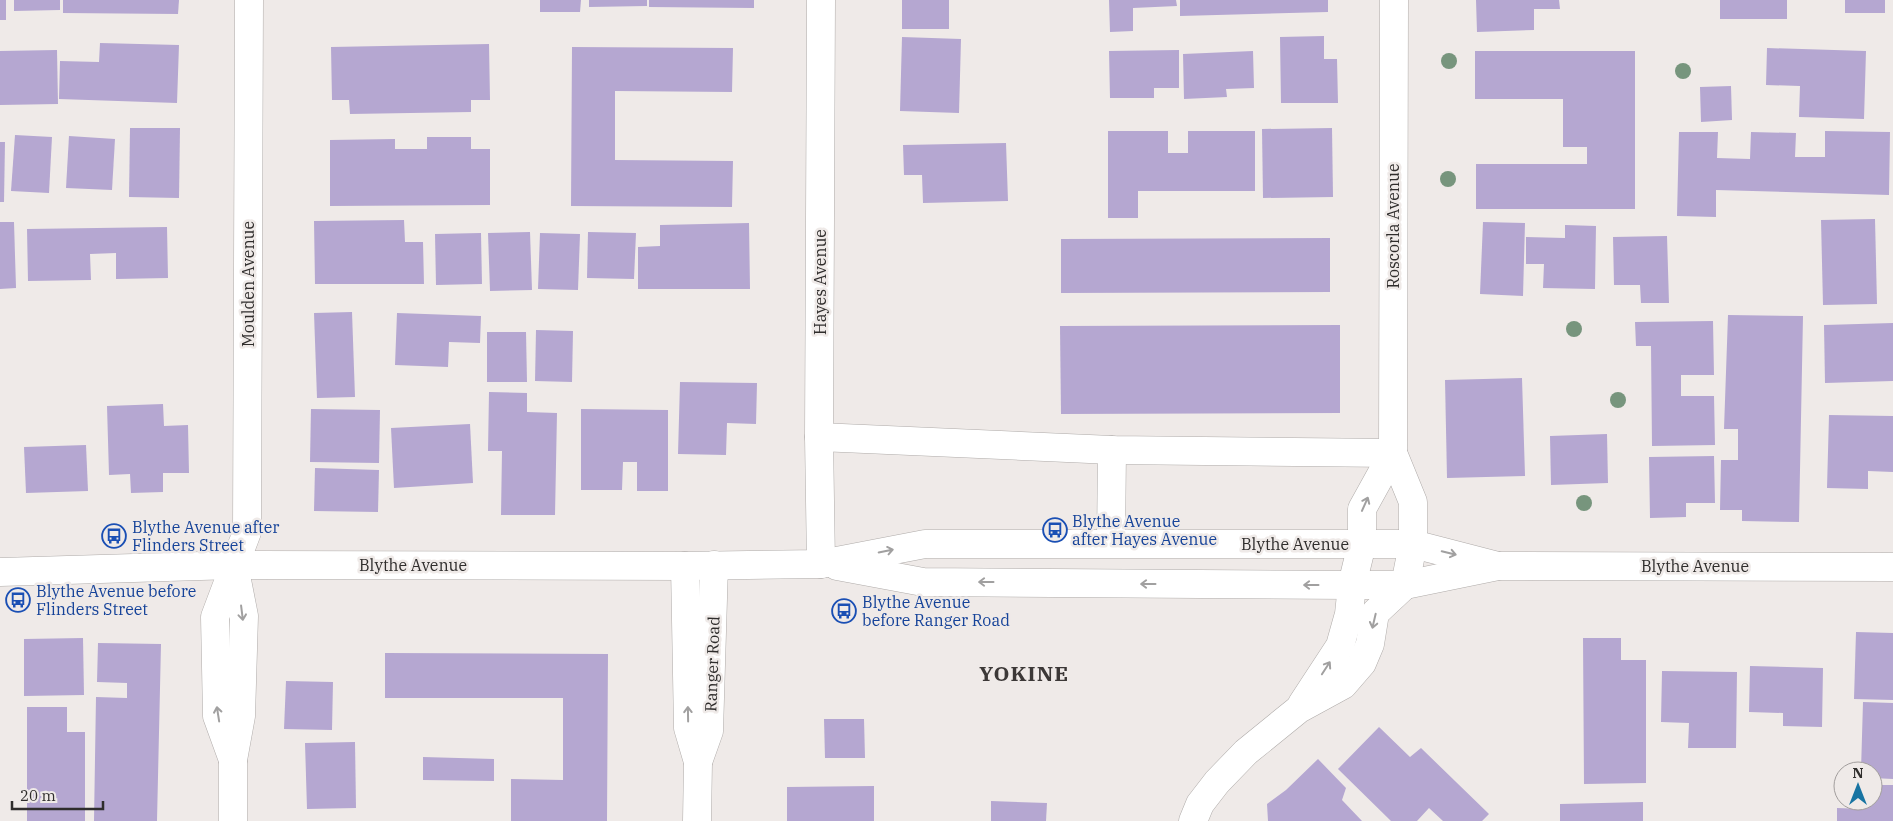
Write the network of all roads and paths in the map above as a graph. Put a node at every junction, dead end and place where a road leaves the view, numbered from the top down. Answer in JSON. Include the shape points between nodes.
{"nodes":[{"id":1,"x":249,"y":0,"type":"edge"},
{"id":2,"x":821,"y":0,"type":"edge"},
{"id":3,"x":1394,"y":0,"type":"edge"},
{"id":4,"x":820,"y":437,"type":"junction"},
{"id":5,"x":1112,"y":450,"type":"junction"},
{"id":6,"x":1393,"y":452,"type":"junction"},
{"id":7,"x":1111,"y":543,"type":"junction"},
{"id":8,"x":1362,"y":544,"type":"junction"},
{"id":9,"x":1414,"y":544,"type":"junction"},
{"id":10,"x":821,"y":564,"type":"junction"},
{"id":11,"x":234,"y":565,"type":"junction"},
{"id":12,"x":714,"y":565,"type":"junction"},
{"id":13,"x":685,"y":566,"type":"junction"},
{"id":14,"x":1498,"y":566,"type":"junction"},
{"id":15,"x":1893,"y":567,"type":"edge"},
{"id":16,"x":2,"y":571,"type":"edge"},
{"id":17,"x":1352,"y":585,"type":"junction"},
{"id":18,"x":1405,"y":585,"type":"junction"},
{"id":19,"x":1299,"y":709,"type":"junction"},
{"id":20,"x":698,"y":762,"type":"junction"},
{"id":21,"x":233,"y":821,"type":"edge"},
{"id":22,"x":697,"y":821,"type":"edge"},
{"id":23,"x":1193,"y":821,"type":"edge"}],
"edges":[{"from":1,"to":11,"type":"street","name":"Moulden Avenue","via":[[247,532]]},
{"from":2,"to":4,"type":"street","name":"Hayes Avenue"},
{"from":3,"to":6,"type":"street","name":"Roscorla Avenue"},
{"from":4,"to":5,"type":"street"},
{"from":4,"to":10,"type":"street","name":"Hayes Avenue"},
{"from":5,"to":6,"type":"street"},
{"from":5,"to":7,"type":"street"},
{"from":8,"to":6,"type":"street","name":"Roscorla Avenue","one_way":true,"via":[[1362,509]]},
{"from":6,"to":9,"type":"street","name":"Roscorla Avenue","via":[[1414,502]]},
{"from":7,"to":8,"type":"street","name":"Blythe Avenue"},
{"from":10,"to":7,"type":"street","name":"Blythe Avenue","one_way":true,"via":[[924,544]]},
{"from":8,"to":9,"type":"street","name":"Blythe Avenue"},
{"from":8,"to":17,"type":"street","name":"Roscorla Avenue"},
{"from":9,"to":14,"type":"street","name":"Blythe Avenue","one_way":true},
{"from":9,"to":18,"type":"street","name":"Roscorla Avenue"},
{"from":10,"to":12,"type":"street","name":"Blythe Avenue"},
{"from":17,"to":10,"type":"street","name":"Blythe Avenue","one_way":true,"via":[[923,582]]},
{"from":11,"to":13,"type":"street","name":"Blythe Avenue"},
{"from":11,"to":16,"type":"street","name":"Blythe Avenue"},
{"from":11,"to":21,"type":"street","name":"Moulden Avenue","via":[[215,617],[217,716],[233,760]]},
{"from":12,"to":13,"type":"street","name":"Blythe Avenue"},
{"from":12,"to":20,"type":"street","name":"Ranger Road","via":[[709,731]]},
{"from":20,"to":13,"type":"street","name":"Ranger Road","one_way":true,"via":[[688,728]]},
{"from":14,"to":15,"type":"street","name":"Blythe Avenue"},
{"from":14,"to":18,"type":"street","name":"Blythe Avenue"},
{"from":17,"to":18,"type":"street","name":"Blythe Avenue"},
{"from":19,"to":17,"type":"street","name":"Roscorla Avenue","one_way":true,"via":[[1340,646],[1349,614]]},
{"from":18,"to":19,"type":"street","one_way":true,"via":[[1375,613],[1370,644],[1362,663],[1342,685]]},
{"from":19,"to":23,"type":"street","via":[[1246,752],[1217,782],[1200,804]]},
{"from":20,"to":22,"type":"street","name":"Ranger Road"}]}
